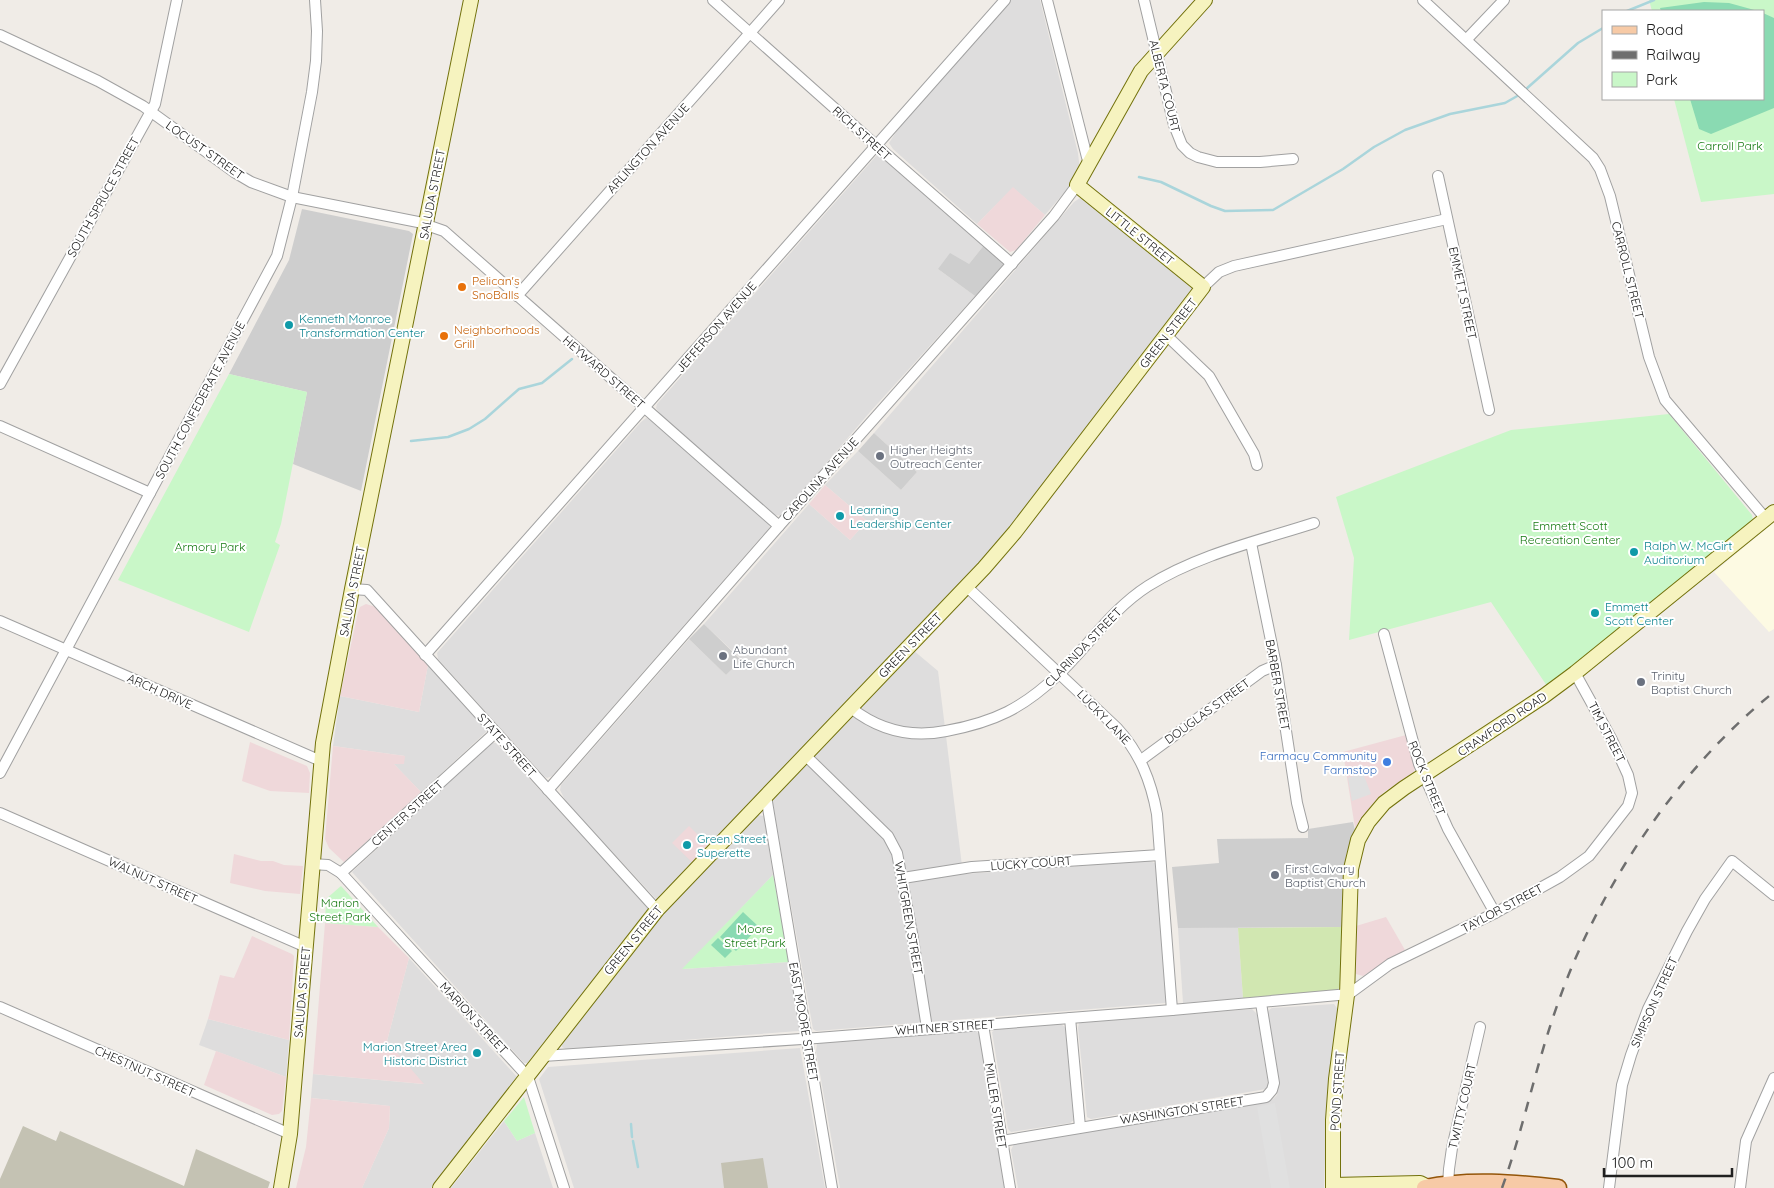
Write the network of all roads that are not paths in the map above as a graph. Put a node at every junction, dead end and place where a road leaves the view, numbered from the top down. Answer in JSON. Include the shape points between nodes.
{"nodes":[{"id":1,"x":177,"y":0,"type":"edge"},
{"id":2,"x":315,"y":0,"type":"edge"},
{"id":3,"x":471,"y":0,"type":"edge"},
{"id":4,"x":713,"y":0,"type":"edge"},
{"id":5,"x":779,"y":0,"type":"edge"},
{"id":6,"x":1006,"y":0,"type":"edge"},
{"id":7,"x":1047,"y":0,"type":"edge"},
{"id":8,"x":1144,"y":0,"type":"edge"},
{"id":9,"x":1205,"y":0,"type":"edge"},
{"id":10,"x":1423,"y":0,"type":"edge"},
{"id":11,"x":1504,"y":0,"type":"edge"},
{"id":12,"x":750,"y":33,"type":"junction"},
{"id":13,"x":0,"y":35,"type":"edge"},
{"id":14,"x":1467,"y":39,"type":"junction"},
{"id":15,"x":1156,"y":52,"type":"junction"},
{"id":16,"x":150,"y":111,"type":"junction"},
{"id":17,"x":876,"y":146,"type":"junction"},
{"id":18,"x":1293,"y":159,"type":"dead end"},
{"id":19,"x":1089,"y":165,"type":"junction"},
{"id":20,"x":1438,"y":176,"type":"dead end"},
{"id":21,"x":1077,"y":185,"type":"junction"},
{"id":22,"x":292,"y":197,"type":"junction"},
{"id":23,"x":1447,"y":219,"type":"junction"},
{"id":24,"x":426,"y":224,"type":"junction"},
{"id":25,"x":1012,"y":264,"type":"junction"},
{"id":26,"x":1203,"y":287,"type":"junction"},
{"id":27,"x":517,"y":296,"type":"junction"},
{"id":28,"x":1166,"y":335,"type":"junction"},
{"id":29,"x":0,"y":384,"type":"edge"},
{"id":30,"x":644,"y":408,"type":"junction"},
{"id":31,"x":1488,"y":410,"type":"dead end"},
{"id":32,"x":0,"y":426,"type":"edge"},
{"id":33,"x":1257,"y":465,"type":"dead end"},
{"id":34,"x":150,"y":493,"type":"junction"},
{"id":35,"x":1770,"y":516,"type":"edge"},
{"id":36,"x":1314,"y":523,"type":"dead end"},
{"id":37,"x":779,"y":526,"type":"junction"},
{"id":38,"x":1251,"y":544,"type":"junction"},
{"id":39,"x":966,"y":586,"type":"junction"},
{"id":40,"x":352,"y":589,"type":"junction"},
{"id":41,"x":0,"y":621,"type":"edge"},
{"id":42,"x":1384,"y":634,"type":"dead end"},
{"id":43,"x":66,"y":650,"type":"junction"},
{"id":44,"x":426,"y":655,"type":"junction"},
{"id":45,"x":1276,"y":665,"type":"junction"},
{"id":46,"x":1060,"y":673,"type":"junction"},
{"id":47,"x":1575,"y":673,"type":"junction"},
{"id":48,"x":850,"y":708,"type":"junction"},
{"id":49,"x":495,"y":733,"type":"junction"},
{"id":50,"x":806,"y":755,"type":"junction"},
{"id":51,"x":1141,"y":760,"type":"junction"},
{"id":52,"x":321,"y":761,"type":"junction"},
{"id":53,"x":0,"y":773,"type":"edge"},
{"id":54,"x":1425,"y":775,"type":"junction"},
{"id":55,"x":548,"y":790,"type":"junction"},
{"id":56,"x":1632,"y":793,"type":"joint"},
{"id":57,"x":766,"y":796,"type":"junction"},
{"id":58,"x":0,"y":814,"type":"edge"},
{"id":59,"x":1303,"y":827,"type":"dead end"},
{"id":60,"x":1160,"y":855,"type":"junction"},
{"id":61,"x":312,"y":864,"type":"junction"},
{"id":62,"x":341,"y":872,"type":"junction"},
{"id":63,"x":902,"y":878,"type":"junction"},
{"id":64,"x":1774,"y":895,"type":"edge"},
{"id":65,"x":657,"y":910,"type":"junction"},
{"id":66,"x":1495,"y":913,"type":"junction"},
{"id":67,"x":306,"y":947,"type":"junction"},
{"id":68,"x":1347,"y":995,"type":"junction"},
{"id":69,"x":1261,"y":1003,"type":"junction"},
{"id":70,"x":0,"y":1007,"type":"edge"},
{"id":71,"x":1172,"y":1010,"type":"junction"},
{"id":72,"x":1070,"y":1018,"type":"junction"},
{"id":73,"x":983,"y":1024,"type":"junction"},
{"id":74,"x":1480,"y":1027,"type":"dead end"},
{"id":75,"x":927,"y":1028,"type":"junction"},
{"id":76,"x":806,"y":1038,"type":"junction"},
{"id":77,"x":543,"y":1056,"type":"junction"},
{"id":78,"x":528,"y":1077,"type":"junction"},
{"id":79,"x":1774,"y":1078,"type":"edge"},
{"id":80,"x":1080,"y":1127,"type":"junction"},
{"id":81,"x":290,"y":1134,"type":"junction"},
{"id":82,"x":1002,"y":1141,"type":"junction"},
{"id":83,"x":1448,"y":1185,"type":"junction"},
{"id":84,"x":1333,"y":1187,"type":"edge"},
{"id":85,"x":280,"y":1188,"type":"edge"},
{"id":86,"x":440,"y":1188,"type":"edge"},
{"id":87,"x":564,"y":1188,"type":"edge"},
{"id":88,"x":832,"y":1188,"type":"edge"},
{"id":89,"x":1010,"y":1188,"type":"edge"},
{"id":90,"x":1427,"y":1188,"type":"edge"},
{"id":91,"x":1558,"y":1188,"type":"edge"},
{"id":92,"x":1609,"y":1188,"type":"edge"},
{"id":93,"x":1740,"y":1188,"type":"edge"}],
"edges":[{"from":1,"to":16,"type":"street","name":"SOUTH SPRUCE STREET","via":[[155,104]]},
{"from":2,"to":22,"type":"street","name":"SOUTH CONFEDERATE AVENUE","via":[[316,62]]},
{"from":3,"to":24,"type":"street","name":"SALUDA STREET"},
{"from":4,"to":12,"type":"street","name":"RICH STREET"},
{"from":5,"to":12,"type":"street","name":"ARLINGTON AVENUE"},
{"from":6,"to":17,"type":"street","name":"JEFFERSON AVENUE"},
{"from":7,"to":19,"type":"street"},
{"from":8,"to":15,"type":"street","name":"ALBERTA COURT"},
{"from":9,"to":15,"type":"street","name":"CAROLINA AVENUE"},
{"from":10,"to":14,"type":"street","name":"CARROLL STREET"},
{"from":11,"to":14,"type":"street"},
{"from":12,"to":17,"type":"street","name":"RICH STREET"},
{"from":12,"to":27,"type":"street","name":"ARLINGTON AVENUE"},
{"from":13,"to":16,"type":"street","name":"LOCUST STREET","via":[[122,93]]},
{"from":14,"to":35,"type":"street","name":"CARROLL STREET","via":[[1600,168],[1610,196],[1649,357],[1665,400]]},
{"from":15,"to":18,"type":"street","name":"ALBERTA COURT","via":[[1179,139],[1190,153],[1208,160],[1231,163]]},
{"from":15,"to":19,"type":"street","name":"CAROLINA AVENUE","via":[[1133,84]]},
{"from":16,"to":22,"type":"street","name":"LOCUST STREET","via":[[234,172],[267,189]]},
{"from":16,"to":29,"type":"street","name":"SOUTH SPRUCE STREET"},
{"from":17,"to":25,"type":"street","name":"RICH STREET"},
{"from":17,"to":30,"type":"street","name":"JEFFERSON AVENUE"},
{"from":19,"to":21,"type":"street","name":"CAROLINA AVENUE"},
{"from":20,"to":23,"type":"street","name":"EMMETT STREET"},
{"from":21,"to":25,"type":"street","name":"CAROLINA AVENUE"},
{"from":21,"to":26,"type":"street","name":"LITTLE STREET"},
{"from":22,"to":24,"type":"street","name":"LOCUST STREET"},
{"from":22,"to":34,"type":"street","name":"SOUTH CONFEDERATE AVENUE","via":[[277,256]]},
{"from":23,"to":26,"type":"street","name":"GREEN STREET","via":[[1234,266],[1219,272]]},
{"from":23,"to":31,"type":"street","name":"EMMETT STREET"},
{"from":24,"to":27,"type":"street","name":"HEYWARD STREET","via":[[444,231]]},
{"from":24,"to":40,"type":"street","name":"SALUDA STREET"},
{"from":25,"to":37,"type":"street","name":"CAROLINA AVENUE"},
{"from":26,"to":28,"type":"street","name":"GREEN STREET"},
{"from":27,"to":30,"type":"street","name":"HEYWARD STREET"},
{"from":28,"to":33,"type":"street","via":[[1214,384],[1254,454]]},
{"from":28,"to":39,"type":"street","name":"GREEN STREET","via":[[1015,532]]},
{"from":30,"to":37,"type":"street","name":"HEYWARD STREET"},
{"from":30,"to":44,"type":"street","name":"JEFFERSON AVENUE"},
{"from":32,"to":34,"type":"street"},
{"from":34,"to":43,"type":"street","name":"SOUTH CONFEDERATE AVENUE"},
{"from":35,"to":47,"type":"street","name":"CRAWFORD ROAD"},
{"from":36,"to":38,"type":"street","name":"CLARINDA STREET"},
{"from":37,"to":55,"type":"street","name":"CAROLINA AVENUE"},
{"from":38,"to":45,"type":"street","name":"BARBER STREET"},
{"from":38,"to":46,"type":"street","name":"CLARINDA STREET","via":[[1174,570],[1136,594]]},
{"from":39,"to":46,"type":"street","name":"LUCKY LANE"},
{"from":39,"to":48,"type":"street","name":"GREEN STREET"},
{"from":40,"to":44,"type":"street","name":"STATE STREET","via":[[367,590]]},
{"from":40,"to":52,"type":"street","name":"SALUDA STREET"},
{"from":41,"to":43,"type":"street","name":"ARCH DRIVE"},
{"from":42,"to":54,"type":"street","name":"ROCK STREET","via":[[1411,739]]},
{"from":43,"to":52,"type":"street","name":"ARCH DRIVE"},
{"from":43,"to":53,"type":"street","name":"SOUTH CONFEDERATE AVENUE"},
{"from":44,"to":49,"type":"street","name":"STATE STREET"},
{"from":45,"to":51,"type":"street","name":"DOUGLAS STREET","via":[[1262,671]]},
{"from":45,"to":59,"type":"street","name":"BARBER STREET"},
{"from":46,"to":48,"type":"street","name":"CLARINDA STREET","via":[[1027,701],[1000,716],[970,727],[941,732],[898,732]]},
{"from":46,"to":51,"type":"street","name":"LUCKY LANE","via":[[1117,728]]},
{"from":47,"to":54,"type":"street","name":"CRAWFORD ROAD"},
{"from":47,"to":56,"type":"street","name":"TIM STREET","via":[[1628,774]]},
{"from":48,"to":50,"type":"street","name":"GREEN STREET"},
{"from":49,"to":55,"type":"street","name":"STATE STREET"},
{"from":49,"to":62,"type":"street","name":"CENTER STREET"},
{"from":50,"to":57,"type":"street","name":"GREEN STREET"},
{"from":50,"to":63,"type":"street","name":"WHITGREEN STREET","via":[[888,836],[897,853]]},
{"from":51,"to":60,"type":"street","name":"LUCKY LANE","via":[[1154,799]]},
{"from":52,"to":61,"type":"street","name":"SALUDA STREET"},
{"from":54,"to":66,"type":"street","name":"ROCK STREET","via":[[1448,828]]},
{"from":54,"to":68,"type":"street","name":"CRAWFORD ROAD","via":[[1384,803],[1368,822],[1354,850],[1350,878]]},
{"from":55,"to":65,"type":"street","name":"STATE STREET"},
{"from":56,"to":66,"type":"street","name":"TAYLOR STREET","via":[[1628,806],[1589,856],[1560,877]]},
{"from":57,"to":65,"type":"street","name":"GREEN STREET"},
{"from":57,"to":76,"type":"street","name":"EAST MOORE STREET"},
{"from":58,"to":67,"type":"street","name":"WALNUT STREET"},
{"from":60,"to":63,"type":"street","name":"LUCKY COURT","via":[[972,867]]},
{"from":60,"to":71,"type":"street","name":"LUCKY LANE"},
{"from":61,"to":62,"type":"street","via":[[328,865]]},
{"from":61,"to":67,"type":"street","name":"SALUDA STREET"},
{"from":62,"to":78,"type":"street","name":"MARION STREET"},
{"from":63,"to":75,"type":"street","name":"WHITGREEN STREET"},
{"from":64,"to":92,"type":"street","name":"SIMPSON STREET","via":[[1732,861],[1705,899],[1648,1009],[1622,1085]]},
{"from":65,"to":77,"type":"street","name":"GREEN STREET"},
{"from":66,"to":68,"type":"street","name":"TAYLOR STREET","via":[[1390,964]]},
{"from":67,"to":81,"type":"street","name":"SALUDA STREET"},
{"from":68,"to":69,"type":"street","name":"WHITNER STREET"},
{"from":68,"to":84,"type":"street","name":"POND STREET","via":[[1333,1120]]},
{"from":69,"to":71,"type":"street","name":"WHITNER STREET"},
{"from":69,"to":80,"type":"street","name":"WASHINGTON STREET","via":[[1274,1083],[1266,1097]]},
{"from":70,"to":81,"type":"street","name":"CHESTNUT STREET"},
{"from":71,"to":72,"type":"street","name":"WHITNER STREET"},
{"from":72,"to":73,"type":"street","name":"WHITNER STREET"},
{"from":72,"to":80,"type":"street"},
{"from":73,"to":75,"type":"street","name":"WHITNER STREET"},
{"from":73,"to":82,"type":"street","name":"MILLER STREET"},
{"from":74,"to":83,"type":"street","name":"TWITTY COURT","via":[[1452,1148]]},
{"from":75,"to":76,"type":"street","name":"WHITNER STREET"},
{"from":76,"to":77,"type":"street","name":"WHITNER STREET"},
{"from":76,"to":88,"type":"street","name":"EAST MOORE STREET"},
{"from":77,"to":78,"type":"street","name":"GREEN STREET"},
{"from":78,"to":86,"type":"street","name":"GREEN STREET"},
{"from":78,"to":87,"type":"street","name":"MARION STREET"},
{"from":79,"to":93,"type":"street","via":[[1746,1141]]},
{"from":80,"to":82,"type":"street","name":"WASHINGTON STREET"},
{"from":81,"to":85,"type":"street","name":"SALUDA STREET"},
{"from":82,"to":89,"type":"street","name":"MILLER STREET"},
{"from":83,"to":90,"type":"main road"},
{"from":83,"to":91,"type":"main road","via":[[1494,1183]]},
{"from":84,"to":90,"type":"street","via":[[1420,1183]]}]}
